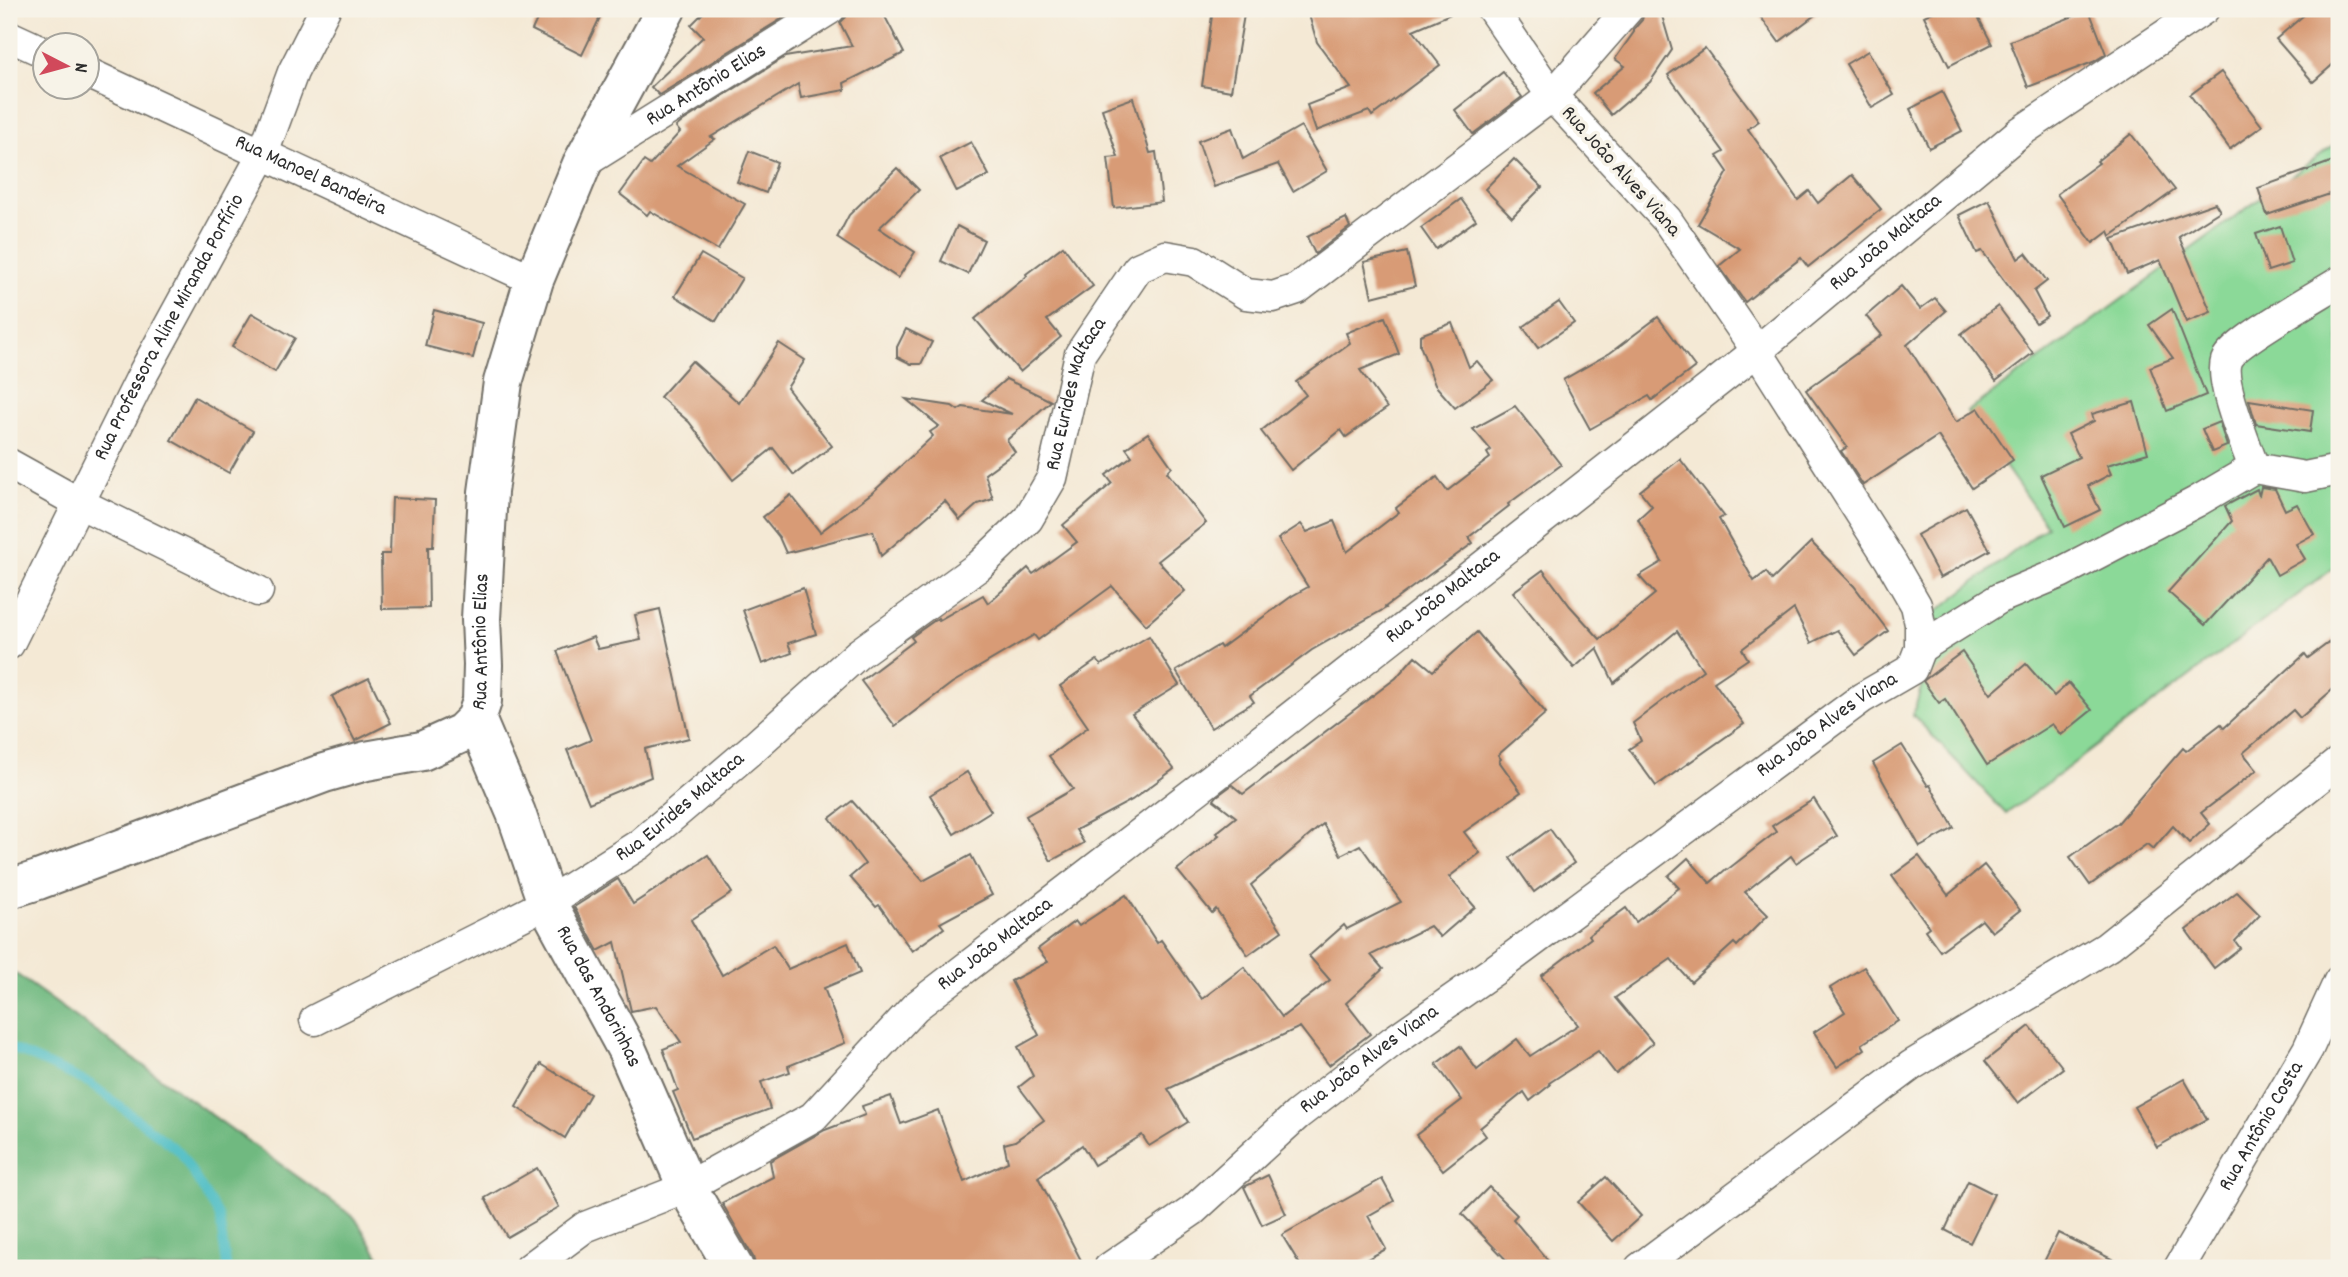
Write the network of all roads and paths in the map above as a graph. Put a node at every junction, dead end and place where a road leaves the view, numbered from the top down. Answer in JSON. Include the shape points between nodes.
{"nodes":[{"id":1,"x":325,"y":9,"type":"edge"},
{"id":2,"x":666,"y":9,"type":"edge"},
{"id":3,"x":830,"y":9,"type":"edge"},
{"id":4,"x":1492,"y":9,"type":"edge"},
{"id":5,"x":1628,"y":9,"type":"edge"},
{"id":6,"x":2204,"y":9,"type":"edge"},
{"id":7,"x":9,"y":36,"type":"edge"},
{"id":8,"x":32,"y":47,"type":"edge"},
{"id":9,"x":102,"y":80,"type":"edge"},
{"id":10,"x":1552,"y":96,"type":"junction"},
{"id":11,"x":262,"y":156,"type":"junction"},
{"id":12,"x":582,"y":164,"type":"junction"},
{"id":13,"x":534,"y":280,"type":"junction"},
{"id":14,"x":2339,"y":282,"type":"edge"},
{"id":15,"x":1757,"y":351,"type":"junction"},
{"id":16,"x":9,"y":464,"type":"edge"},
{"id":17,"x":2254,"y":468,"type":"junction"},
{"id":18,"x":2339,"y":470,"type":"edge"},
{"id":19,"x":79,"y":503,"type":"junction"},
{"id":20,"x":258,"y":591,"type":"dead end"},
{"id":21,"x":9,"y":644,"type":"edge"},
{"id":22,"x":1920,"y":648,"type":"junction"},
{"id":23,"x":476,"y":719,"type":"junction"},
{"id":24,"x":2339,"y":762,"type":"edge"},
{"id":25,"x":9,"y":889,"type":"edge"},
{"id":26,"x":547,"y":903,"type":"junction"},
{"id":27,"x":2339,"y":981,"type":"edge"},
{"id":28,"x":315,"y":1020,"type":"dead end"},
{"id":29,"x":687,"y":1187,"type":"junction"},
{"id":30,"x":530,"y":1268,"type":"edge"},
{"id":31,"x":734,"y":1268,"type":"edge"},
{"id":32,"x":1109,"y":1268,"type":"edge"},
{"id":33,"x":1640,"y":1268,"type":"edge"},
{"id":34,"x":2179,"y":1268,"type":"edge"}],
"edges":[{"from":1,"to":11,"type":"street","name":"Rua Professora Aline Miranda Porfírio","via":[[293,72]]},
{"from":2,"to":12,"type":"street","name":"Rua Antônio Elias"},
{"from":3,"to":12,"type":"street","name":"Rua Antônio Elias"},
{"from":4,"to":10,"type":"street","name":"Rua João Alves Viana"},
{"from":5,"to":10,"type":"street","name":"Rua Eurides Maltaca"},
{"from":6,"to":15,"type":"street","name":"Rua João Maltaca","via":[[2020,132]]},
{"from":7,"to":8,"type":"street"},
{"from":9,"to":11,"type":"street","name":"Rua Manoel Bandeira"},
{"from":10,"to":15,"type":"street","name":"Rua João Alves Viana","via":[[1667,220]]},
{"from":10,"to":26,"type":"street","name":"Rua Eurides Maltaca","via":[[1297,289],[1273,297],[1246,295],[1194,261],[1165,256],[1138,268],[1080,354],[1052,478],[1028,519],[979,566],[858,654],[640,844]]},
{"from":11,"to":13,"type":"street","name":"Rua Manoel Bandeira"},
{"from":11,"to":19,"type":"street","name":"Rua Professora Aline Miranda Porfírio","via":[[144,372]]},
{"from":12,"to":13,"type":"street","name":"Rua Antônio Elias"},
{"from":13,"to":23,"type":"street","name":"Rua Antônio Elias","via":[[503,382],[488,492],[482,701]]},
{"from":14,"to":17,"type":"street","via":[[2239,345],[2226,359],[2224,380]]},
{"from":15,"to":22,"type":"street","name":"Rua João Alves Viana","via":[[1916,605]]},
{"from":15,"to":29,"type":"street","name":"Rua João Maltaca","via":[[915,1007],[813,1117]]},
{"from":16,"to":19,"type":"street"},
{"from":17,"to":18,"type":"street","via":[[2305,477]]},
{"from":17,"to":22,"type":"street","via":[[2060,573],[2000,598]]},
{"from":19,"to":20,"type":"street"},
{"from":19,"to":21,"type":"street","name":"Rua Professora Aline Miranda Porfírio"},
{"from":22,"to":32,"type":"street","name":"Rua João Alves Viana","via":[[1912,669],[1862,698],[1392,1041],[1297,1115],[1192,1210]]},
{"from":23,"to":25,"type":"street","name":"Rua Antônio Elias","via":[[462,733],[422,751],[324,773]]},
{"from":23,"to":26,"type":"street","name":"Rua das Andorinhas"},
{"from":24,"to":33,"type":"street","via":[[2107,947],[1912,1065]]},
{"from":26,"to":28,"type":"street","name":"Rua Eurides Maltaca"},
{"from":26,"to":29,"type":"street","name":"Rua das Andorinhas","via":[[627,1050]]},
{"from":27,"to":34,"type":"street","name":"Rua Antônio Costa","via":[[2308,1049]]},
{"from":29,"to":30,"type":"street","name":"Rua João Maltaca","via":[[585,1227]]},
{"from":29,"to":31,"type":"street","name":"Rua das Andorinhas"}]}
